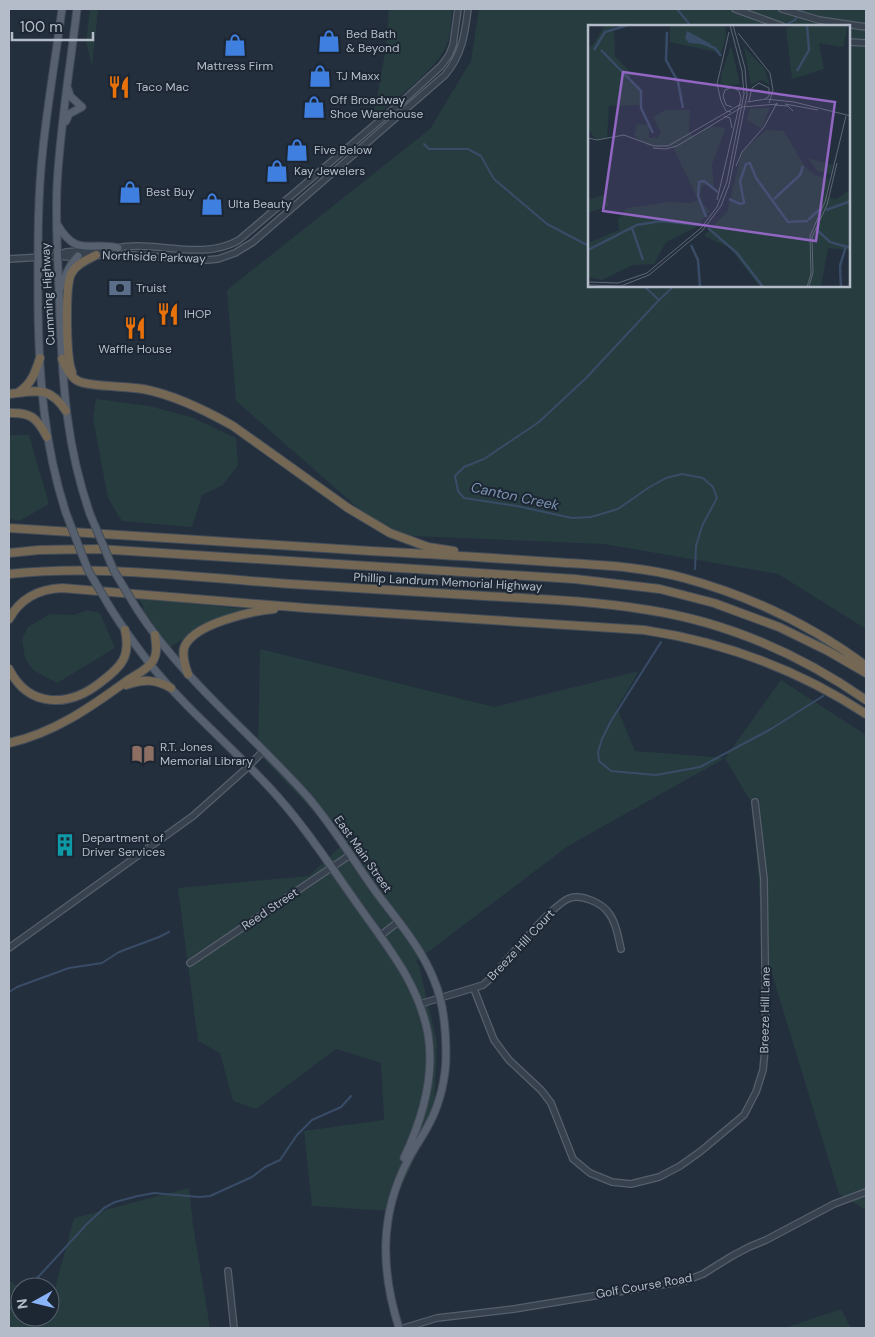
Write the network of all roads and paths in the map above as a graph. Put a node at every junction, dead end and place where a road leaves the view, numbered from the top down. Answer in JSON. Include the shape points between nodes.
{"nodes":[{"id":1,"x":62,"y":9,"type":"edge"},
{"id":2,"x":76,"y":9,"type":"edge"},
{"id":3,"x":458,"y":9,"type":"edge"},
{"id":4,"x":468,"y":9,"type":"edge"},
{"id":5,"x":735,"y":9,"type":"edge"},
{"id":6,"x":782,"y":9,"type":"edge"},
{"id":7,"x":779,"y":25,"type":"edge"},
{"id":8,"x":866,"y":27,"type":"edge"},
{"id":9,"x":850,"y":42,"type":"edge"},
{"id":10,"x":866,"y":43,"type":"edge"},
{"id":11,"x":68,"y":86,"type":"junction"},
{"id":12,"x":61,"y":140,"type":"junction"},
{"id":13,"x":56,"y":223,"type":"junction"},
{"id":14,"x":118,"y":248,"type":"junction"},
{"id":15,"x":58,"y":256,"type":"junction"},
{"id":16,"x":78,"y":256,"type":"junction"},
{"id":17,"x":96,"y":256,"type":"junction"},
{"id":18,"x":38,"y":257,"type":"junction"},
{"id":19,"x":9,"y":259,"type":"edge"},
{"id":20,"x":59,"y":290,"type":"junction"},
{"id":21,"x":40,"y":358,"type":"junction"},
{"id":22,"x":62,"y":359,"type":"junction"},
{"id":23,"x":115,"y":385,"type":"junction"},
{"id":24,"x":42,"y":391,"type":"junction"},
{"id":25,"x":13,"y":394,"type":"edge"},
{"id":26,"x":66,"y":411,"type":"junction"},
{"id":27,"x":9,"y":413,"type":"edge"},
{"id":28,"x":47,"y":436,"type":"junction"},
{"id":29,"x":9,"y":528,"type":"edge"},
{"id":30,"x":9,"y":553,"type":"edge"},
{"id":31,"x":485,"y":557,"type":"junction"},
{"id":32,"x":88,"y":570,"type":"joint"},
{"id":33,"x":114,"y":571,"type":"joint"},
{"id":34,"x":9,"y":574,"type":"edge"},
{"id":35,"x":306,"y":608,"type":"junction"},
{"id":36,"x":9,"y":619,"type":"edge"},
{"id":37,"x":125,"y":630,"type":"junction"},
{"id":38,"x":155,"y":635,"type":"junction"},
{"id":39,"x":150,"y":665,"type":"junction"},
{"id":40,"x":866,"y":666,"type":"edge"},
{"id":41,"x":9,"y":669,"type":"edge"},
{"id":42,"x":866,"y":673,"type":"edge"},
{"id":43,"x":188,"y":674,"type":"junction"},
{"id":44,"x":117,"y":688,"type":"junction"},
{"id":45,"x":171,"y":688,"type":"junction"},
{"id":46,"x":866,"y":700,"type":"edge"},
{"id":47,"x":866,"y":714,"type":"edge"},
{"id":48,"x":9,"y":743,"type":"edge"},
{"id":49,"x":263,"y":750,"type":"junction"},
{"id":50,"x":249,"y":766,"type":"junction"},
{"id":51,"x":755,"y":802,"type":"dead end"},
{"id":52,"x":350,"y":855,"type":"junction"},
{"id":53,"x":331,"y":867,"type":"junction"},
{"id":54,"x":398,"y":922,"type":"junction"},
{"id":55,"x":380,"y":936,"type":"junction"},
{"id":56,"x":9,"y":948,"type":"edge"},
{"id":57,"x":622,"y":948,"type":"dead end"},
{"id":58,"x":190,"y":963,"type":"dead end"},
{"id":59,"x":474,"y":988,"type":"junction"},
{"id":60,"x":440,"y":998,"type":"junction"},
{"id":61,"x":420,"y":1004,"type":"junction"},
{"id":62,"x":866,"y":1192,"type":"edge"},
{"id":63,"x":392,"y":1199,"type":"junction"},
{"id":64,"x":228,"y":1271,"type":"dead end"},
{"id":65,"x":234,"y":1328,"type":"edge"},
{"id":66,"x":399,"y":1328,"type":"edge"},
{"id":67,"x":404,"y":1328,"type":"edge"}],
"edges":[{"from":1,"to":18,"type":"main road","name":"Cumming Highway","via":[[43,150]]},
{"from":2,"to":11,"type":"main road","name":"Cumming Highway"},
{"from":3,"to":14,"type":"street","name":"Northside Parkway","via":[[455,38],[441,66],[239,240],[208,250]]},
{"from":4,"to":17,"type":"street","name":"Northside Parkway","via":[[463,44],[445,75],[245,248],[207,260],[130,254]]},
{"from":5,"to":7,"type":"street"},
{"from":6,"to":8,"type":"street","via":[[806,17]]},
{"from":9,"to":10,"type":"street"},
{"from":11,"to":12,"type":"main road","name":"Cumming Highway"},
{"from":11,"to":12,"type":"main road","via":[[70,96],[82,107],[69,114]]},
{"from":12,"to":13,"type":"main road","name":"Cumming Highway"},
{"from":13,"to":14,"type":"main road","via":[[71,242],[80,246],[109,245]]},
{"from":13,"to":15,"type":"main road","name":"Cumming Highway"},
{"from":14,"to":15,"type":"street","name":"Northside Parkway","via":[[66,252]]},
{"from":15,"to":16,"type":"street","name":"Northside Parkway"},
{"from":15,"to":18,"type":"street"},
{"from":15,"to":20,"type":"main road","name":"Cumming Highway"},
{"from":16,"to":17,"type":"street","name":"Northside Parkway"},
{"from":16,"to":20,"type":"main road","via":[[66,272]]},
{"from":17,"to":23,"type":"highway","via":[[76,267],[68,287],[70,367],[73,374],[82,379]]},
{"from":18,"to":19,"type":"street"},
{"from":18,"to":21,"type":"main road","name":"Cumming Highway"},
{"from":20,"to":22,"type":"main road","name":"Cumming Highway"},
{"from":21,"to":24,"type":"main road","name":"Cumming Highway"},
{"from":21,"to":25,"type":"highway","via":[[30,382]]},
{"from":22,"to":23,"type":"highway","via":[[78,381]]},
{"from":22,"to":26,"type":"main road","name":"Cumming Highway"},
{"from":23,"to":31,"type":"highway","via":[[165,395],[216,416],[348,508],[390,533],[428,546]]},
{"from":24,"to":25,"type":"highway"},
{"from":24,"to":26,"type":"highway","via":[[55,397]]},
{"from":24,"to":28,"type":"main road","name":"Cumming Highway"},
{"from":26,"to":33,"type":"main road","name":"Cumming Highway","bridge":true,"via":[[75,464],[90,514]]},
{"from":27,"to":28,"type":"highway","via":[[31,415]]},
{"from":28,"to":32,"type":"main road","name":"Cumming Highway","bridge":true,"via":[[66,513]]},
{"from":29,"to":31,"type":"highway"},
{"from":30,"to":42,"type":"highway","name":"Phillip Landrum Memorial Highway","via":[[98,549],[575,579],[660,589],[714,603],[779,627],[828,650]]},
{"from":31,"to":40,"type":"highway","via":[[617,566],[683,578],[731,592],[782,613],[833,642]]},
{"from":32,"to":37,"type":"main road","name":"East Main Street","bridge":true},
{"from":33,"to":38,"type":"main road","name":"East Main Street","bridge":true},
{"from":34,"to":46,"type":"highway","name":"Phillip Landrum Memorial Highway","via":[[55,571],[131,573],[559,600],[641,609],[698,621],[751,639],[820,672]]},
{"from":35,"to":36,"type":"highway","via":[[54,588],[40,591],[27,599]]},
{"from":35,"to":43,"type":"highway","via":[[245,614],[204,629],[192,637],[184,649]]},
{"from":35,"to":47,"type":"highway","via":[[644,630],[678,636],[769,663],[807,680]]},
{"from":37,"to":39,"type":"main road","name":"East Main Street"},
{"from":37,"to":41,"type":"highway","via":[[127,648],[120,666],[78,697],[60,700],[40,697],[24,688]]},
{"from":38,"to":39,"type":"highway","via":[[157,650]]},
{"from":38,"to":43,"type":"main road","name":"East Main Street"},
{"from":39,"to":44,"type":"highway"},
{"from":39,"to":45,"type":"main road","name":"East Main Street"},
{"from":43,"to":49,"type":"main road","name":"East Main Street"},
{"from":44,"to":45,"type":"highway","via":[[150,680]]},
{"from":44,"to":48,"type":"highway","via":[[67,721]]},
{"from":45,"to":50,"type":"main road","name":"East Main Street"},
{"from":49,"to":50,"type":"street"},
{"from":49,"to":52,"type":"main road","name":"East Main Street","via":[[307,797]]},
{"from":50,"to":53,"type":"main road","name":"East Main Street","via":[[270,787]]},
{"from":50,"to":56,"type":"street","via":[[193,816]]},
{"from":51,"to":59,"type":"street","name":"Breeze Hill Lane","via":[[764,879],[766,1038],[763,1070],[744,1114],[680,1166],[659,1177],[631,1184],[612,1182],[590,1174],[573,1159],[551,1103],[494,1040]]},
{"from":52,"to":53,"type":"street","name":"Reed Street"},
{"from":52,"to":54,"type":"main road","name":"East Main Street"},
{"from":53,"to":55,"type":"main road","name":"East Main Street"},
{"from":53,"to":58,"type":"street","name":"Reed Street"},
{"from":54,"to":55,"type":"street"},
{"from":54,"to":60,"type":"main road","name":"East Main Street","via":[[431,972]]},
{"from":55,"to":61,"type":"main road","name":"East Main Street","via":[[399,963]]},
{"from":57,"to":59,"type":"street","name":"Breeze Hill Court","via":[[608,911],[586,899],[570,898],[546,917],[491,978]]},
{"from":59,"to":60,"type":"street","name":"Breeze Hill Court"},
{"from":60,"to":61,"type":"street","name":"Breeze Hill Court"},
{"from":60,"to":63,"type":"main road","name":"East Main Street","via":[[446,1057],[439,1100],[431,1122],[407,1161]]},
{"from":61,"to":63,"type":"main road","name":"East Main Street","via":[[428,1035],[428,1080],[419,1122],[398,1174]]},
{"from":62,"to":67,"type":"street","name":"Golf Course Road","via":[[834,1204],[685,1281],[514,1309],[436,1318]]},
{"from":63,"to":66,"type":"main road","name":"East Main Street","via":[[386,1227],[388,1277]]},
{"from":64,"to":65,"type":"street"}]}
